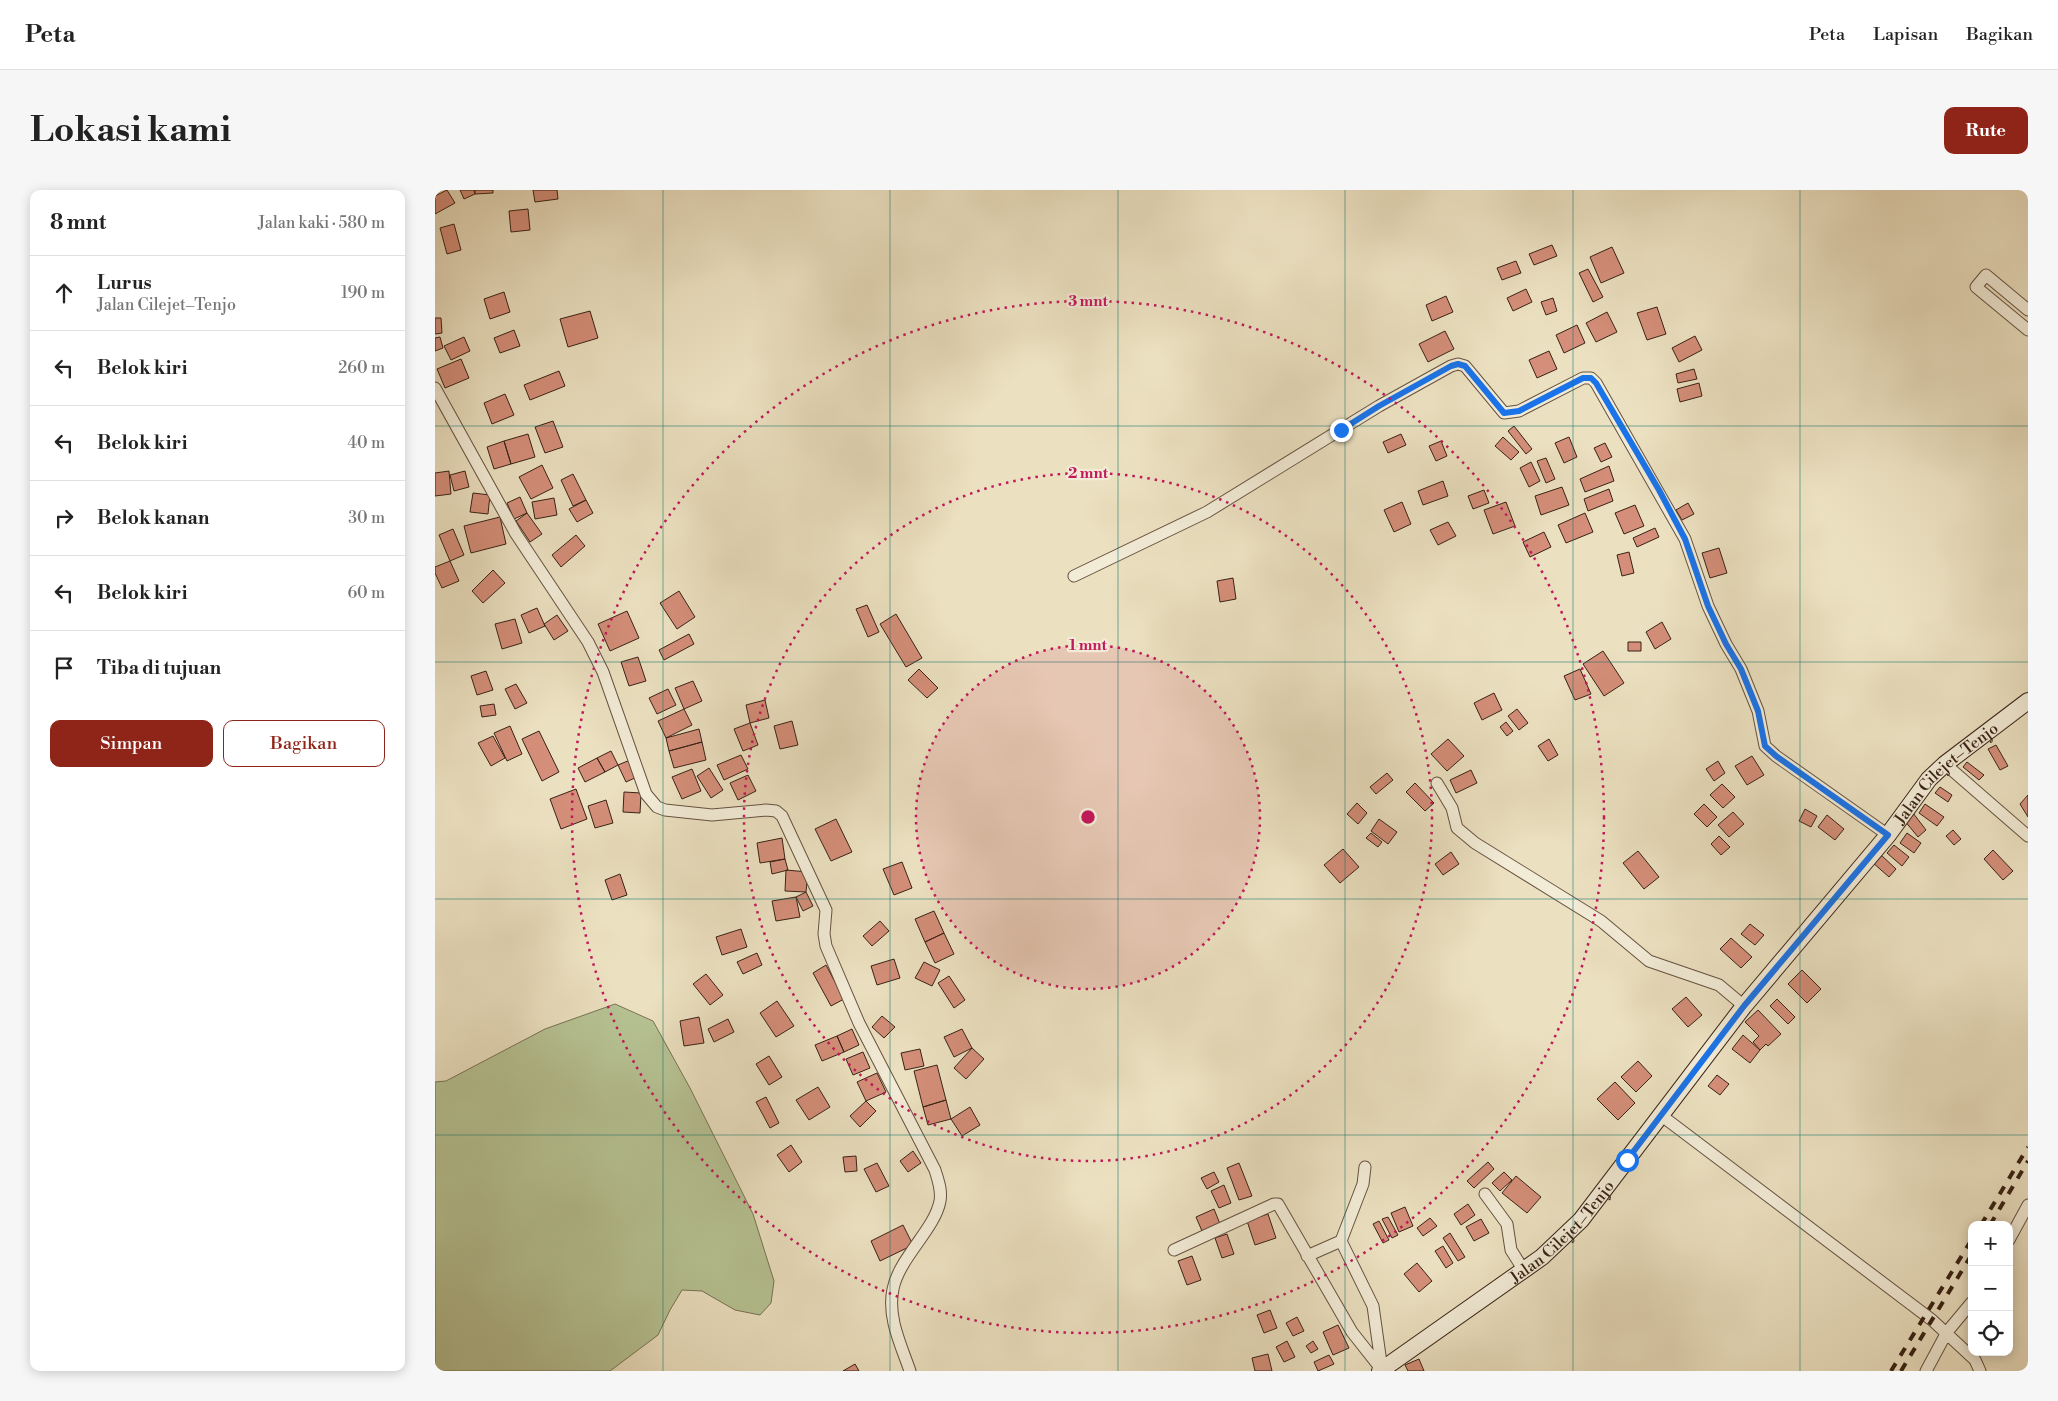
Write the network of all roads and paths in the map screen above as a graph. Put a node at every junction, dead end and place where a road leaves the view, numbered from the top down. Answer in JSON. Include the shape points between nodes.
{"nodes":[{"id":1,"x":2028,"y":310,"type":"edge"},
{"id":2,"x":2024,"y":326,"type":"edge"},
{"id":3,"x":435,"y":388,"type":"edge"},
{"id":4,"x":1074,"y":576,"type":"dead end"},
{"id":5,"x":2028,"y":701,"type":"edge"},
{"id":6,"x":1945,"y":764,"type":"junction"},
{"id":7,"x":1437,"y":783,"type":"dead end"},
{"id":8,"x":1888,"y":835,"type":"junction"},
{"id":9,"x":2028,"y":836,"type":"edge"},
{"id":10,"x":1744,"y":1006,"type":"junction"},
{"id":11,"x":1662,"y":1116,"type":"junction"},
{"id":12,"x":1365,"y":1167,"type":"dead end"},
{"id":13,"x":1485,"y":1194,"type":"dead end"},
{"id":14,"x":2028,"y":1205,"type":"edge"},
{"id":15,"x":2013,"y":1233,"type":"edge"},
{"id":16,"x":1341,"y":1241,"type":"junction"},
{"id":17,"x":1174,"y":1250,"type":"dead end"},
{"id":18,"x":1307,"y":1256,"type":"junction"},
{"id":19,"x":1523,"y":1269,"type":"junction"},
{"id":20,"x":1968,"y":1307,"type":"edge"},
{"id":21,"x":1947,"y":1332,"type":"junction"},
{"id":22,"x":1381,"y":1370,"type":"edge"},
{"id":23,"x":910,"y":1371,"type":"edge"},
{"id":24,"x":1926,"y":1371,"type":"edge"},
{"id":25,"x":1980,"y":1371,"type":"edge"}],
"edges":[{"from":1,"to":2,"type":"street"},
{"from":1,"to":2,"type":"street","via":[[1986,275],[1976,286]]},
{"from":3,"to":23,"type":"street","via":[[516,534],[589,642],[603,672],[646,794],[657,807],[665,810],[712,815],[776,811],[782,816],[823,900],[827,917],[826,946],[859,1023],[935,1170],[940,1188],[935,1214],[899,1272],[893,1288],[892,1316]]},
{"from":4,"to":8,"type":"street","via":[[1207,512],[1379,406],[1451,366],[1465,366],[1504,413],[1519,411],[1583,378],[1591,378],[1685,539],[1708,606],[1741,669],[1758,711],[1765,746]]},
{"from":5,"to":6,"type":"main road","name":"Jalan Cilejet–Tenjo"},
{"from":6,"to":8,"type":"main road","name":"Jalan Cilejet–Tenjo","via":[[1915,797]]},
{"from":6,"to":9,"type":"street"},
{"from":7,"to":10,"type":"street","via":[[1452,808],[1457,828],[1475,843],[1601,921],[1649,961],[1719,985]]},
{"from":8,"to":10,"type":"main road","name":"Jalan Cilejet–Tenjo"},
{"from":10,"to":11,"type":"main road","name":"Jalan Cilejet–Tenjo"},
{"from":11,"to":19,"type":"main road","name":"Jalan Cilejet–Tenjo","via":[[1581,1220],[1557,1244]]},
{"from":11,"to":21,"type":"street"},
{"from":12,"to":16,"type":"street","via":[[1363,1184]]},
{"from":13,"to":19,"type":"street","via":[[1507,1224],[1511,1250]]},
{"from":14,"to":15,"type":"street"},
{"from":16,"to":18,"type":"street"},
{"from":16,"to":22,"type":"street","via":[[1373,1306]]},
{"from":17,"to":18,"type":"street","via":[[1274,1204],[1281,1208]]},
{"from":18,"to":22,"type":"street","via":[[1352,1332]]},
{"from":19,"to":22,"type":"main road","name":"Jalan Cilejet–Tenjo"},
{"from":20,"to":21,"type":"street"},
{"from":21,"to":24,"type":"street"},
{"from":21,"to":25,"type":"street","via":[[1975,1360]]}]}
